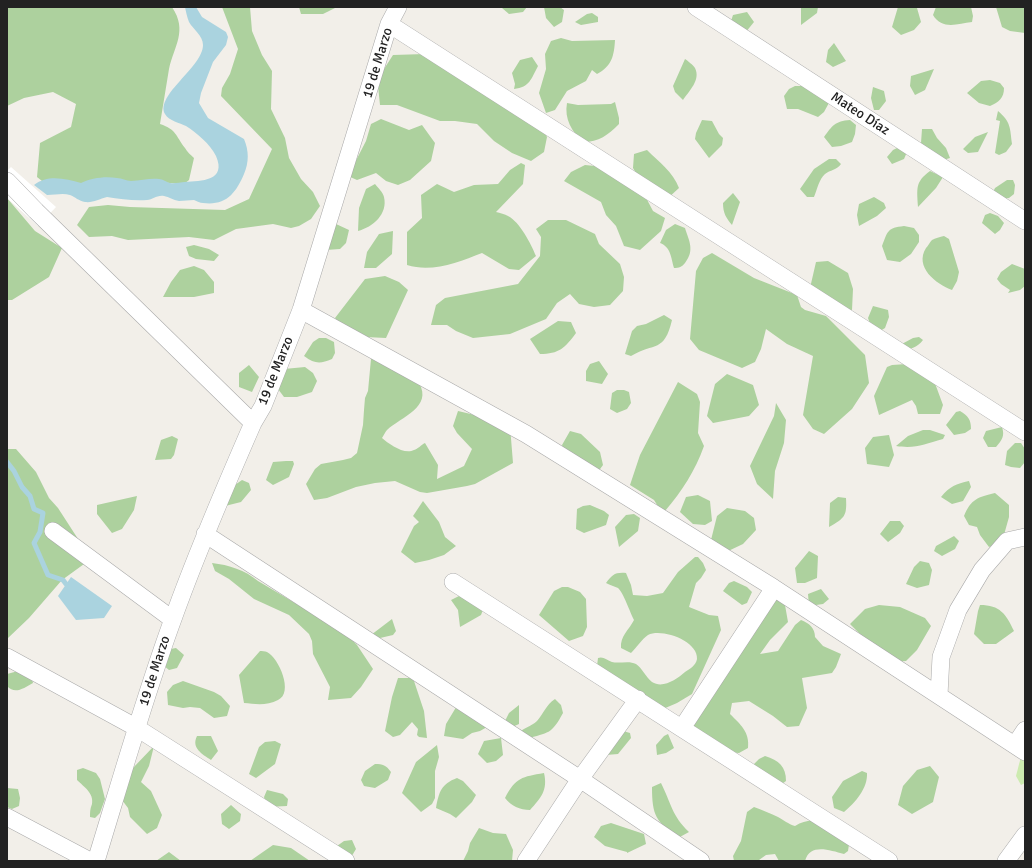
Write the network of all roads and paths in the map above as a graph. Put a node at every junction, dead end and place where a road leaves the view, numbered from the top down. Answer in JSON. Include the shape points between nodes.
{"nodes":[{"id":1,"x":398,"y":7,"type":"edge"},
{"id":2,"x":696,"y":7,"type":"edge"},
{"id":3,"x":389,"y":24,"type":"junction"},
{"id":4,"x":8,"y":182,"type":"edge"},
{"id":5,"x":1025,"y":220,"type":"edge"},
{"id":6,"x":301,"y":310,"type":"junction"},
{"id":7,"x":253,"y":422,"type":"junction"},
{"id":8,"x":1025,"y":432,"type":"edge"},
{"id":9,"x":53,"y":532,"type":"dead end"},
{"id":10,"x":205,"y":534,"type":"junction"},
{"id":11,"x":1025,"y":537,"type":"edge"},
{"id":12,"x":453,"y":582,"type":"dead end"},
{"id":13,"x":774,"y":588,"type":"junction"},
{"id":14,"x":172,"y":619,"type":"junction"},
{"id":15,"x":7,"y":658,"type":"edge"},
{"id":16,"x":938,"y":695,"type":"junction"},
{"id":17,"x":638,"y":699,"type":"junction"},
{"id":18,"x":137,"y":728,"type":"junction"},
{"id":19,"x":682,"y":728,"type":"junction"},
{"id":20,"x":1025,"y":730,"type":"edge"},
{"id":21,"x":1020,"y":749,"type":"edge"},
{"id":22,"x":580,"y":779,"type":"junction"},
{"id":23,"x":7,"y":817,"type":"edge"},
{"id":24,"x":1025,"y":835,"type":"edge"},
{"id":25,"x":90,"y":861,"type":"edge"},
{"id":26,"x":96,"y":861,"type":"edge"},
{"id":27,"x":346,"y":861,"type":"edge"},
{"id":28,"x":526,"y":861,"type":"edge"},
{"id":29,"x":701,"y":861,"type":"edge"},
{"id":30,"x":889,"y":861,"type":"edge"},
{"id":31,"x":1006,"y":861,"type":"edge"}],
"edges":[{"from":1,"to":3,"type":"street","name":"19 de Marzo"},
{"from":2,"to":5,"type":"street","name":"Mateo Díaz"},
{"from":3,"to":6,"type":"street","name":"19 de Marzo"},
{"from":3,"to":8,"type":"street"},
{"from":4,"to":7,"type":"street"},
{"from":6,"to":7,"type":"street","name":"19 de Marzo","via":[[263,406]]},
{"from":6,"to":13,"type":"street","via":[[526,434]]},
{"from":7,"to":10,"type":"street","name":"19 de Marzo"},
{"from":9,"to":14,"type":"street"},
{"from":10,"to":14,"type":"street","name":"19 de Marzo"},
{"from":10,"to":22,"type":"street"},
{"from":11,"to":16,"type":"street","via":[[1007,541],[982,570],[958,610],[941,657]]},
{"from":12,"to":17,"type":"street"},
{"from":13,"to":16,"type":"street"},
{"from":13,"to":19,"type":"street"},
{"from":14,"to":18,"type":"street","name":"19 de Marzo"},
{"from":15,"to":18,"type":"street"},
{"from":16,"to":21,"type":"street"},
{"from":17,"to":19,"type":"street"},
{"from":17,"to":22,"type":"street"},
{"from":18,"to":26,"type":"street","name":"19 de Marzo"},
{"from":18,"to":27,"type":"street"},
{"from":19,"to":30,"type":"street"},
{"from":20,"to":21,"type":"street"},
{"from":22,"to":28,"type":"street"},
{"from":22,"to":29,"type":"street"},
{"from":23,"to":25,"type":"street"},
{"from":24,"to":31,"type":"street"}]}
